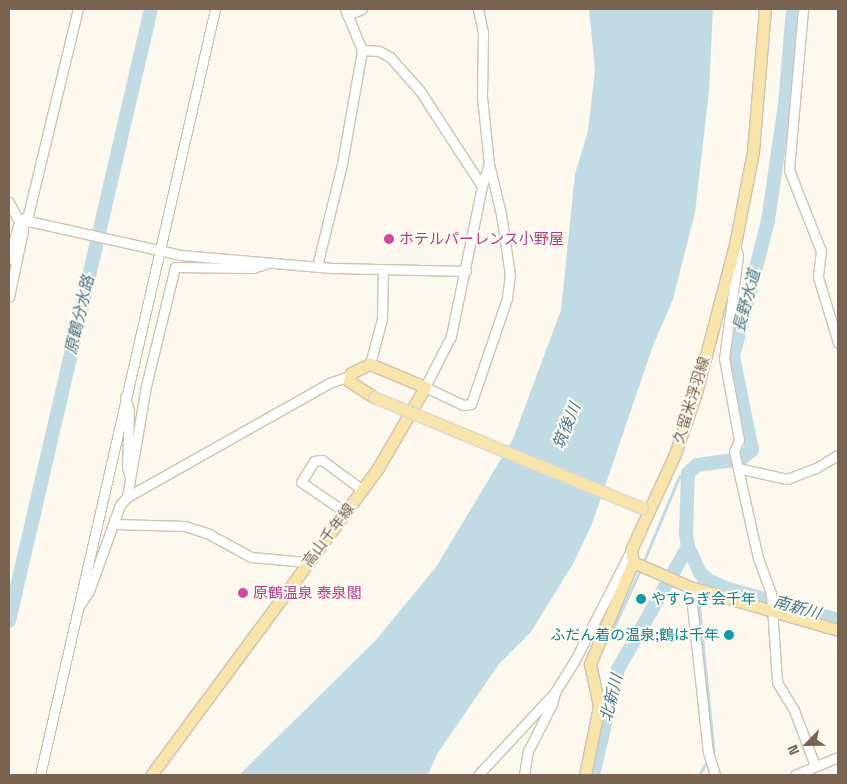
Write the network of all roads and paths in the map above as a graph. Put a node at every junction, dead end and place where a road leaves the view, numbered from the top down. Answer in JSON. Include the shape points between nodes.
{"nodes":[{"id":1,"x":78,"y":9,"type":"edge"},
{"id":2,"x":216,"y":9,"type":"edge"},
{"id":3,"x":362,"y":9,"type":"edge"},
{"id":4,"x":478,"y":9,"type":"edge"},
{"id":5,"x":765,"y":9,"type":"edge"},
{"id":6,"x":803,"y":9,"type":"edge"},
{"id":7,"x":346,"y":12,"type":"edge"},
{"id":8,"x":362,"y":50,"type":"junction"},
{"id":9,"x":490,"y":164,"type":"junction"},
{"id":10,"x":482,"y":186,"type":"junction"},
{"id":11,"x":9,"y":202,"type":"edge"},
{"id":12,"x":19,"y":222,"type":"junction"},
{"id":13,"x":735,"y":244,"type":"junction"},
{"id":14,"x":156,"y":250,"type":"junction"},
{"id":15,"x":9,"y":259,"type":"edge"},
{"id":16,"x":270,"y":262,"type":"junction"},
{"id":17,"x":317,"y":266,"type":"junction"},
{"id":18,"x":383,"y":269,"type":"junction"},
{"id":19,"x":466,"y":272,"type":"junction"},
{"id":20,"x":9,"y":297,"type":"edge"},
{"id":21,"x":838,"y":343,"type":"edge"},
{"id":22,"x":370,"y":364,"type":"junction"},
{"id":23,"x":349,"y":376,"type":"junction"},
{"id":24,"x":425,"y":387,"type":"junction"},
{"id":25,"x":125,"y":396,"type":"junction"},
{"id":26,"x":838,"y":455,"type":"edge"},
{"id":27,"x":738,"y":467,"type":"junction"},
{"id":28,"x":132,"y":478,"type":"junction"},
{"id":29,"x":149,"y":486,"type":"junction"},
{"id":30,"x":362,"y":490,"type":"junction"},
{"id":31,"x":127,"y":497,"type":"junction"},
{"id":32,"x":645,"y":509,"type":"junction"},
{"id":33,"x":345,"y":512,"type":"junction"},
{"id":34,"x":114,"y":520,"type":"junction"},
{"id":35,"x":634,"y":559,"type":"junction"},
{"id":36,"x":307,"y":562,"type":"junction"},
{"id":37,"x":692,"y":587,"type":"junction"},
{"id":38,"x":772,"y":607,"type":"junction"},
{"id":39,"x":78,"y":608,"type":"junction"},
{"id":40,"x":838,"y":630,"type":"edge"},
{"id":41,"x":555,"y":692,"type":"junction"},
{"id":42,"x":838,"y":757,"type":"edge"},
{"id":43,"x":815,"y":766,"type":"junction"},
{"id":44,"x":40,"y":775,"type":"edge"},
{"id":45,"x":151,"y":775,"type":"edge"},
{"id":46,"x":478,"y":775,"type":"edge"},
{"id":47,"x":524,"y":775,"type":"edge"},
{"id":48,"x":585,"y":775,"type":"edge"},
{"id":49,"x":715,"y":775,"type":"edge"},
{"id":50,"x":795,"y":775,"type":"edge"}],
"edges":[{"from":1,"to":12,"type":"street","via":[[28,215]]},
{"from":2,"to":14,"type":"street"},
{"from":3,"to":7,"type":"street"},
{"from":4,"to":9,"type":"street","via":[[483,32],[482,97]]},
{"from":5,"to":13,"type":"main road","name":"久留米浮羽線","via":[[754,144]]},
{"from":6,"to":21,"type":"street","via":[[789,170],[821,251],[818,277]]},
{"from":7,"to":8,"type":"street"},
{"from":8,"to":10,"type":"street","via":[[379,51],[390,57],[420,91]]},
{"from":8,"to":17,"type":"street","via":[[344,156]]},
{"from":9,"to":10,"type":"street"},
{"from":9,"to":24,"type":"street","via":[[510,274],[507,298],[471,404],[463,405]]},
{"from":10,"to":19,"type":"street"},
{"from":11,"to":12,"type":"street"},
{"from":12,"to":14,"type":"street","via":[[33,222]]},
{"from":12,"to":15,"type":"street"},
{"from":12,"to":20,"type":"street","via":[[23,230]]},
{"from":13,"to":27,"type":"street","via":[[738,256],[724,358],[739,440],[734,451]]},
{"from":13,"to":32,"type":"main road","name":"久留米浮羽線","via":[[696,394],[675,454]]},
{"from":14,"to":16,"type":"street"},
{"from":14,"to":25,"type":"street"},
{"from":16,"to":17,"type":"street"},
{"from":16,"to":28,"type":"street","via":[[253,268],[176,267],[146,386]]},
{"from":17,"to":18,"type":"street"},
{"from":18,"to":19,"type":"street"},
{"from":18,"to":22,"type":"street","via":[[382,319]]},
{"from":19,"to":24,"type":"street","via":[[451,336]]},
{"from":22,"to":23,"type":"main road"},
{"from":22,"to":24,"type":"main road"},
{"from":23,"to":29,"type":"street","via":[[329,382]]},
{"from":23,"to":32,"type":"main road","bridge":true,"via":[[352,386],[374,397]]},
{"from":24,"to":30,"type":"main road","name":"高山千年線"},
{"from":25,"to":28,"type":"street","via":[[129,410],[127,466]]},
{"from":25,"to":39,"type":"street"},
{"from":26,"to":27,"type":"street","via":[[787,479]]},
{"from":27,"to":38,"type":"street"},
{"from":28,"to":29,"type":"street","via":[[137,484]]},
{"from":28,"to":31,"type":"street"},
{"from":29,"to":31,"type":"street"},
{"from":30,"to":33,"type":"main road","name":"高山千年線"},
{"from":30,"to":33,"type":"street","via":[[322,460],[314,461],[301,482]]},
{"from":31,"to":34,"type":"street"},
{"from":32,"to":35,"type":"main road","name":"久留米浮羽線"},
{"from":33,"to":36,"type":"main road","name":"高山千年線"},
{"from":34,"to":36,"type":"street","via":[[116,524],[185,526],[207,533],[251,557]]},
{"from":34,"to":39,"type":"street","via":[[89,591]]},
{"from":35,"to":37,"type":"main road"},
{"from":35,"to":41,"type":"street"},
{"from":35,"to":48,"type":"main road","name":"久留米浮羽線","via":[[590,664],[599,706]]},
{"from":36,"to":45,"type":"main road","name":"高山千年線"},
{"from":37,"to":38,"type":"main road"},
{"from":37,"to":49,"type":"street","via":[[708,752]]},
{"from":38,"to":40,"type":"main road"},
{"from":38,"to":43,"type":"street","via":[[778,682],[794,710]]},
{"from":39,"to":44,"type":"street"},
{"from":41,"to":46,"type":"street"},
{"from":41,"to":47,"type":"street","via":[[528,751]]},
{"from":42,"to":43,"type":"street"},
{"from":43,"to":50,"type":"street"}]}
